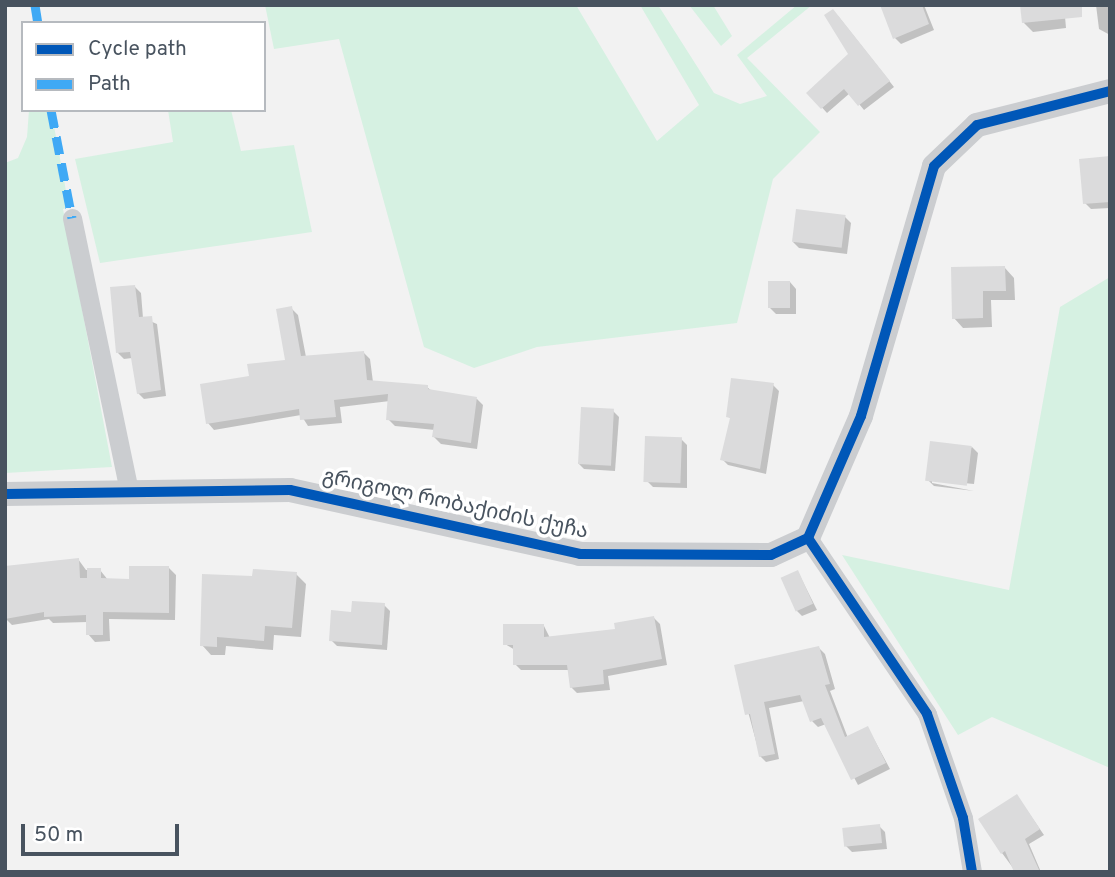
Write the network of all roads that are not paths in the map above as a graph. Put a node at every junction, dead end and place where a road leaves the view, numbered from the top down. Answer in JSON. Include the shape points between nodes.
{"nodes":[{"id":1,"x":1110,"y":91,"type":"edge"},
{"id":2,"x":72,"y":218,"type":"dead end"},
{"id":3,"x":129,"y":492,"type":"junction"},
{"id":4,"x":5,"y":494,"type":"edge"},
{"id":5,"x":808,"y":538,"type":"junction"},
{"id":6,"x":972,"y":872,"type":"edge"}],
"edges":[{"from":1,"to":5,"type":"street","via":[[977,125],[934,166],[861,416]]},
{"from":2,"to":3,"type":"street"},
{"from":3,"to":4,"type":"street","name":"გრიგოლ რობაქიძის ქუჩა"},
{"from":3,"to":5,"type":"street","name":"გრიგოლ რობაქიძის ქუჩა","via":[[290,490],[580,554],[771,555]]},
{"from":5,"to":6,"type":"street","via":[[927,714],[962,818]]}]}
